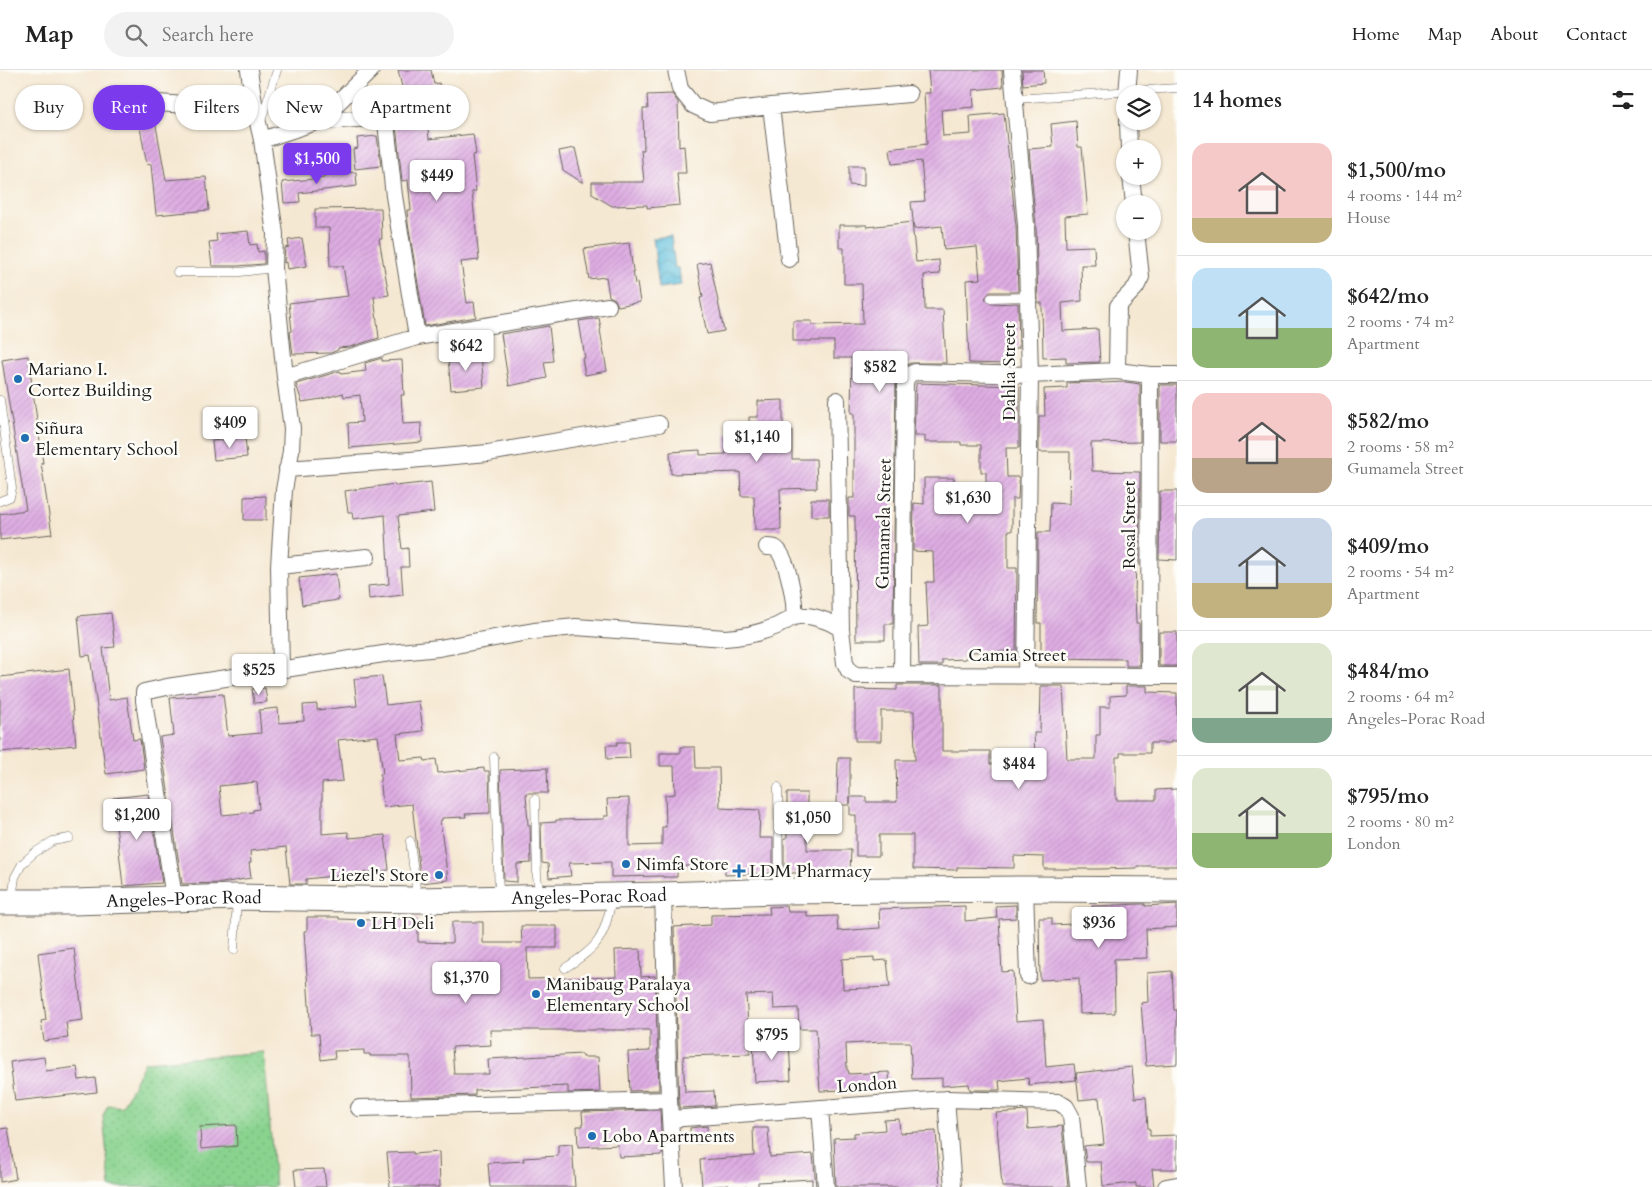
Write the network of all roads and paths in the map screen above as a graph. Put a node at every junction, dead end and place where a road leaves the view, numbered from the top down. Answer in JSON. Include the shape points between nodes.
{"nodes":[{"id":1,"x":249,"y":70,"type":"edge"},
{"id":2,"x":276,"y":70,"type":"edge"},
{"id":3,"x":371,"y":70,"type":"edge"},
{"id":4,"x":676,"y":70,"type":"edge"},
{"id":5,"x":1012,"y":70,"type":"edge"},
{"id":6,"x":1129,"y":70,"type":"edge"},
{"id":7,"x":251,"y":85,"type":"edge"},
{"id":8,"x":1128,"y":85,"type":"edge"},
{"id":9,"x":1177,"y":88,"type":"edge"},
{"id":10,"x":1161,"y":89,"type":"edge"},
{"id":11,"x":1116,"y":93,"type":"edge"},
{"id":12,"x":909,"y":94,"type":"dead end"},
{"id":13,"x":342,"y":98,"type":"edge"},
{"id":14,"x":1015,"y":99,"type":"junction"},
{"id":15,"x":770,"y":106,"type":"junction"},
{"id":16,"x":342,"y":120,"type":"edge"},
{"id":17,"x":258,"y":122,"type":"edge"},
{"id":18,"x":276,"y":130,"type":"edge"},
{"id":19,"x":261,"y":133,"type":"junction"},
{"id":20,"x":1137,"y":240,"type":"edge"},
{"id":21,"x":789,"y":259,"type":"dead end"},
{"id":22,"x":274,"y":268,"type":"junction"},
{"id":23,"x":177,"y":272,"type":"dead end"},
{"id":24,"x":1028,"y":297,"type":"junction"},
{"id":25,"x":991,"y":298,"type":"dead end"},
{"id":26,"x":608,"y":306,"type":"dead end"},
{"id":27,"x":417,"y":337,"type":"junction"},
{"id":28,"x":1117,"y":371,"type":"junction"},
{"id":29,"x":1030,"y":375,"type":"junction"},
{"id":30,"x":1150,"y":375,"type":"junction"},
{"id":31,"x":1177,"y":375,"type":"edge"},
{"id":32,"x":285,"y":377,"type":"junction"},
{"id":33,"x":0,"y":400,"type":"edge"},
{"id":34,"x":837,"y":400,"type":"dead end"},
{"id":35,"x":660,"y":424,"type":"dead end"},
{"id":36,"x":287,"y":469,"type":"junction"},
{"id":37,"x":0,"y":501,"type":"edge"},
{"id":38,"x":767,"y":547,"type":"dead end"},
{"id":39,"x":367,"y":557,"type":"dead end"},
{"id":40,"x":279,"y":566,"type":"junction"},
{"id":41,"x":794,"y":617,"type":"junction"},
{"id":42,"x":841,"y":630,"type":"junction"},
{"id":43,"x":281,"y":670,"type":"junction"},
{"id":44,"x":902,"y":674,"type":"junction"},
{"id":45,"x":1026,"y":675,"type":"junction"},
{"id":46,"x":1149,"y":676,"type":"junction"},
{"id":47,"x":1177,"y":676,"type":"edge"},
{"id":48,"x":494,"y":758,"type":"dead end"},
{"id":49,"x":778,"y":787,"type":"dead end"},
{"id":50,"x":535,"y":799,"type":"dead end"},
{"id":51,"x":70,"y":838,"type":"dead end"},
{"id":52,"x":410,"y":840,"type":"dead end"},
{"id":53,"x":1026,"y":889,"type":"junction"},
{"id":54,"x":1177,"y":890,"type":"edge"},
{"id":55,"x":779,"y":891,"type":"junction"},
{"id":56,"x":612,"y":896,"type":"junction"},
{"id":57,"x":663,"y":896,"type":"junction"},
{"id":58,"x":237,"y":897,"type":"junction"},
{"id":59,"x":540,"y":897,"type":"junction"},
{"id":60,"x":174,"y":898,"type":"junction"},
{"id":61,"x":499,"y":898,"type":"junction"},
{"id":62,"x":417,"y":900,"type":"junction"},
{"id":63,"x":6,"y":902,"type":"edge"},
{"id":64,"x":234,"y":950,"type":"dead end"},
{"id":65,"x":565,"y":968,"type":"dead end"},
{"id":66,"x":1028,"y":976,"type":"dead end"},
{"id":67,"x":946,"y":1099,"type":"junction"},
{"id":68,"x":669,"y":1100,"type":"junction"},
{"id":69,"x":359,"y":1108,"type":"dead end"},
{"id":70,"x":820,"y":1108,"type":"junction"},
{"id":71,"x":670,"y":1119,"type":"junction"},
{"id":72,"x":1177,"y":1185,"type":"edge"},
{"id":73,"x":674,"y":1187,"type":"edge"},
{"id":74,"x":826,"y":1187,"type":"edge"},
{"id":75,"x":953,"y":1187,"type":"edge"},
{"id":76,"x":1078,"y":1187,"type":"edge"},
{"id":77,"x":1166,"y":1187,"type":"edge"}],
"edges":[{"from":1,"to":7,"type":"street"},
{"from":2,"to":19,"type":"lane"},
{"from":3,"to":13,"type":"street"},
{"from":4,"to":15,"type":"street","via":[[680,89],[693,104],[710,113]]},
{"from":5,"to":14,"type":"street","name":"Dahlia Street"},
{"from":6,"to":8,"type":"street"},
{"from":9,"to":10,"type":"lane"},
{"from":11,"to":14,"type":"lane"},
{"from":12,"to":15,"type":"street"},
{"from":14,"to":24,"type":"street","name":"Dahlia Street","via":[[1026,225]]},
{"from":15,"to":21,"type":"street"},
{"from":16,"to":27,"type":"street","via":[[376,118],[386,122],[394,196]]},
{"from":17,"to":19,"type":"street"},
{"from":18,"to":19,"type":"street"},
{"from":19,"to":22,"type":"street","via":[[275,234]]},
{"from":20,"to":28,"type":"street","via":[[1141,277],[1118,306]]},
{"from":22,"to":23,"type":"lane","via":[[240,272]]},
{"from":22,"to":32,"type":"street"},
{"from":24,"to":25,"type":"lane"},
{"from":24,"to":29,"type":"street","name":"Dahlia Street"},
{"from":26,"to":27,"type":"street"},
{"from":27,"to":32,"type":"street"},
{"from":28,"to":29,"type":"street"},
{"from":28,"to":30,"type":"street"},
{"from":29,"to":44,"type":"street","name":"Gumamela Street","via":[[915,372],[908,375],[905,382]]},
{"from":29,"to":45,"type":"street","name":"Dahlia Street"},
{"from":30,"to":31,"type":"street"},
{"from":30,"to":46,"type":"street","name":"Rosal Street"},
{"from":32,"to":36,"type":"street","via":[[292,428]]},
{"from":33,"to":37,"type":"lane","via":[[12,488],[10,497]]},
{"from":34,"to":42,"type":"street"},
{"from":35,"to":36,"type":"street","via":[[488,453]]},
{"from":36,"to":40,"type":"street"},
{"from":38,"to":41,"type":"street","via":[[777,549],[784,562],[794,602]]},
{"from":39,"to":40,"type":"street"},
{"from":40,"to":43,"type":"street"},
{"from":41,"to":42,"type":"street","via":[[820,619],[835,624]]},
{"from":41,"to":43,"type":"street","via":[[745,637],[576,627]]},
{"from":42,"to":44,"type":"street","name":"Camia Street","via":[[849,671],[856,676]]},
{"from":43,"to":60,"type":"street","via":[[144,692]]},
{"from":44,"to":45,"type":"street","name":"Camia Street"},
{"from":45,"to":46,"type":"street","name":"Camia Street"},
{"from":46,"to":47,"type":"street","name":"Camia Street"},
{"from":48,"to":61,"type":"lane"},
{"from":49,"to":55,"type":"lane"},
{"from":50,"to":59,"type":"lane"},
{"from":51,"to":63,"type":"lane","via":[[53,841],[22,864]]},
{"from":52,"to":62,"type":"lane"},
{"from":53,"to":54,"type":"main road","name":"Angeles-Porac Road"},
{"from":53,"to":55,"type":"main road","name":"Angeles-Porac Road"},
{"from":53,"to":66,"type":"street"},
{"from":55,"to":57,"type":"main road","name":"Angeles-Porac Road"},
{"from":56,"to":57,"type":"main road","name":"Angeles-Porac Road"},
{"from":56,"to":59,"type":"main road","name":"Angeles-Porac Road"},
{"from":56,"to":65,"type":"lane","via":[[608,918],[598,942],[587,955]]},
{"from":57,"to":68,"type":"street"},
{"from":58,"to":60,"type":"main road","name":"Angeles-Porac Road"},
{"from":58,"to":62,"type":"main road","name":"Angeles-Porac Road"},
{"from":58,"to":64,"type":"lane"},
{"from":59,"to":61,"type":"main road","name":"Angeles-Porac Road"},
{"from":60,"to":63,"type":"main road","name":"Angeles-Porac Road"},
{"from":61,"to":62,"type":"main road","name":"Angeles-Porac Road"},
{"from":67,"to":70,"type":"street","name":"London"},
{"from":67,"to":75,"type":"street"},
{"from":67,"to":76,"type":"street","name":"London","via":[[1058,1102],[1066,1107],[1070,1116]]},
{"from":68,"to":69,"type":"street"},
{"from":68,"to":71,"type":"street"},
{"from":70,"to":71,"type":"street","name":"London"},
{"from":70,"to":74,"type":"street"},
{"from":71,"to":73,"type":"street"},
{"from":72,"to":77,"type":"street"}]}
